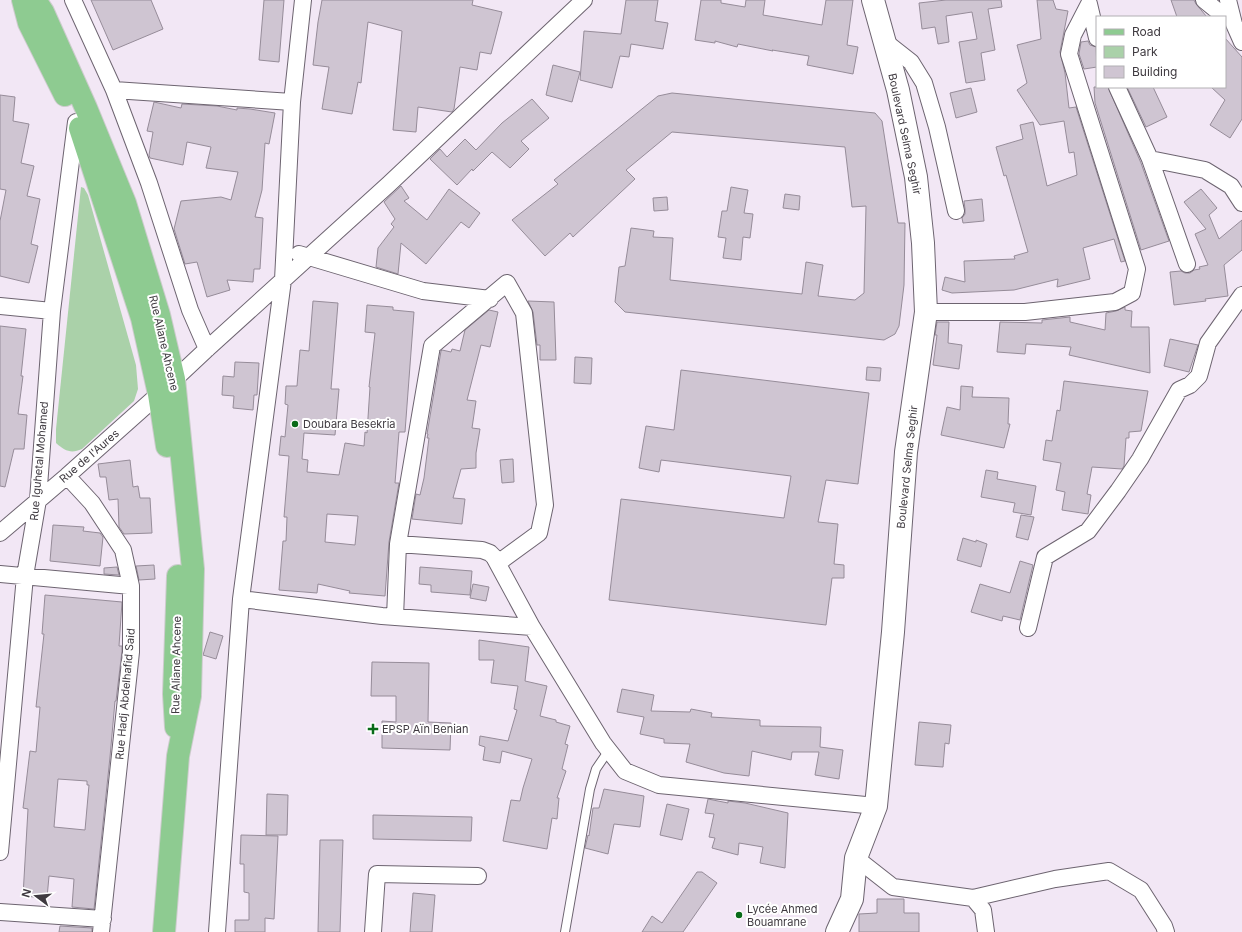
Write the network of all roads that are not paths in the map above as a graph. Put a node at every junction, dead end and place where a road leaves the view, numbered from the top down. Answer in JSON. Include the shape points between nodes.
{"nodes":[{"id":1,"x":23,"y":0,"type":"edge"},
{"id":2,"x":35,"y":0,"type":"edge"},
{"id":3,"x":73,"y":0,"type":"edge"},
{"id":4,"x":303,"y":0,"type":"edge"},
{"id":5,"x":873,"y":0,"type":"edge"},
{"id":6,"x":1204,"y":0,"type":"edge"},
{"id":7,"x":1228,"y":0,"type":"edge"},
{"id":8,"x":577,"y":1,"type":"edge"},
{"id":9,"x":1088,"y":2,"type":"edge"},
{"id":10,"x":1223,"y":16,"type":"edge"},
{"id":11,"x":1228,"y":20,"type":"edge"},
{"id":12,"x":1096,"y":34,"type":"edge"},
{"id":13,"x":883,"y":40,"type":"junction"},
{"id":14,"x":1242,"y":42,"type":"edge"},
{"id":15,"x":1118,"y":88,"type":"edge"},
{"id":16,"x":114,"y":90,"type":"junction"},
{"id":17,"x":292,"y":102,"type":"junction"},
{"id":18,"x":77,"y":118,"type":"junction"},
{"id":19,"x":1150,"y":159,"type":"junction"},
{"id":20,"x":1242,"y":203,"type":"edge"},
{"id":21,"x":956,"y":211,"type":"dead end"},
{"id":22,"x":285,"y":249,"type":"junction"},
{"id":23,"x":308,"y":257,"type":"junction"},
{"id":24,"x":1187,"y":264,"type":"dead end"},
{"id":25,"x":283,"y":280,"type":"junction"},
{"id":26,"x":1242,"y":295,"type":"edge"},
{"id":27,"x":490,"y":299,"type":"junction"},
{"id":28,"x":0,"y":306,"type":"edge"},
{"id":29,"x":52,"y":311,"type":"junction"},
{"id":30,"x":926,"y":312,"type":"junction"},
{"id":31,"x":207,"y":349,"type":"junction"},
{"id":32,"x":174,"y":379,"type":"junction"},
{"id":33,"x":159,"y":394,"type":"junction"},
{"id":34,"x":66,"y":476,"type":"junction"},
{"id":35,"x":38,"y":500,"type":"junction"},
{"id":36,"x":0,"y":533,"type":"edge"},
{"id":37,"x":398,"y":544,"type":"junction"},
{"id":38,"x":498,"y":563,"type":"junction"},
{"id":39,"x":0,"y":574,"type":"edge"},
{"id":40,"x":25,"y":576,"type":"junction"},
{"id":41,"x":131,"y":586,"type":"junction"},
{"id":42,"x":241,"y":599,"type":"junction"},
{"id":43,"x":395,"y":617,"type":"junction"},
{"id":44,"x":532,"y":627,"type":"junction"},
{"id":45,"x":1028,"y":628,"type":"dead end"},
{"id":46,"x":609,"y":750,"type":"junction"},
{"id":47,"x":178,"y":756,"type":"junction"},
{"id":48,"x":876,"y":806,"type":"junction"},
{"id":49,"x":0,"y":852,"type":"edge"},
{"id":50,"x":856,"y":858,"type":"junction"},
{"id":51,"x":478,"y":876,"type":"dead end"},
{"id":52,"x":973,"y":898,"type":"junction"},
{"id":53,"x":0,"y":912,"type":"edge"},
{"id":54,"x":102,"y":925,"type":"edge"},
{"id":55,"x":164,"y":932,"type":"edge"},
{"id":56,"x":217,"y":932,"type":"edge"},
{"id":57,"x":373,"y":932,"type":"edge"},
{"id":58,"x":565,"y":932,"type":"edge"},
{"id":59,"x":837,"y":932,"type":"edge"},
{"id":60,"x":986,"y":932,"type":"edge"},
{"id":61,"x":1166,"y":932,"type":"edge"}],
"edges":[{"from":1,"to":18,"type":"main road","name":"Rue Aliane Ahcene","via":[[29,23]]},
{"from":2,"to":32,"type":"main road","name":"Rue Aliane Ahcene","via":[[44,12],[125,203],[159,315]]},
{"from":3,"to":16,"type":"street"},
{"from":4,"to":17,"type":"street"},
{"from":5,"to":13,"type":"main road","name":"Boulevard Selma Seghir"},
{"from":6,"to":10,"type":"street"},
{"from":7,"to":11,"type":"street"},
{"from":8,"to":23,"type":"street","name":"Rue de l'Aures","via":[[389,184]]},
{"from":9,"to":12,"type":"street"},
{"from":9,"to":30,"type":"street","via":[[1073,35],[1069,54],[1137,269],[1132,292],[1114,302],[1025,312]]},
{"from":11,"to":14,"type":"street"},
{"from":13,"to":21,"type":"street","via":[[911,62],[924,83]]},
{"from":13,"to":30,"type":"main road","name":"Boulevard Selma Seghir","via":[[898,90],[916,178],[923,243]]},
{"from":15,"to":19,"type":"street"},
{"from":16,"to":17,"type":"street"},
{"from":16,"to":31,"type":"street","via":[[149,182],[190,310]]},
{"from":17,"to":22,"type":"street"},
{"from":18,"to":29,"type":"street","name":"Rue Iguhetal Mohamed"},
{"from":18,"to":33,"type":"main road","name":"Rue Aliane Ahcene","via":[[142,318]]},
{"from":19,"to":20,"type":"street","via":[[1205,170],[1231,186]]},
{"from":19,"to":24,"type":"street"},
{"from":22,"to":23,"type":"street"},
{"from":22,"to":25,"type":"street"},
{"from":23,"to":25,"type":"street","name":"Rue de l'Aures"},
{"from":23,"to":27,"type":"street","via":[[423,291]]},
{"from":25,"to":31,"type":"street","name":"Rue de l'Aures"},
{"from":25,"to":42,"type":"street"},
{"from":26,"to":45,"type":"street","via":[[1208,343],[1199,376],[1190,385],[1179,390],[1140,459],[1088,531],[1045,557]]},
{"from":27,"to":37,"type":"street","via":[[432,346]]},
{"from":27,"to":38,"type":"street","via":[[507,284],[524,313],[545,505],[539,533]]},
{"from":28,"to":29,"type":"street"},
{"from":29,"to":35,"type":"street","name":"Rue Iguhetal Mohamed"},
{"from":30,"to":48,"type":"main road","name":"Boulevard Selma Seghir","via":[[906,452],[893,632]]},
{"from":31,"to":32,"type":"street","name":"Rue de l'Aures"},
{"from":32,"to":33,"type":"street","name":"Rue de l'Aures"},
{"from":32,"to":47,"type":"main road","name":"Rue Aliane Ahcene","via":[[193,569],[190,696]]},
{"from":33,"to":34,"type":"street","name":"Rue de l'Aures"},
{"from":33,"to":47,"type":"main road","name":"Rue Aliane Ahcene","via":[[168,448],[178,568],[174,694]]},
{"from":34,"to":35,"type":"street","name":"Rue de l'Aures"},
{"from":34,"to":41,"type":"street","name":"Rue Hadj Abdelhafid Said","via":[[92,503],[123,550]]},
{"from":35,"to":36,"type":"street","name":"Rue de l'Aures"},
{"from":35,"to":40,"type":"street","name":"Rue Iguhetal Mohamed"},
{"from":37,"to":38,"type":"street","via":[[482,550],[490,553]]},
{"from":37,"to":43,"type":"street"},
{"from":38,"to":44,"type":"street"},
{"from":39,"to":40,"type":"street"},
{"from":40,"to":41,"type":"street"},
{"from":40,"to":49,"type":"street","name":"Rue Iguhetal Mohamed"},
{"from":41,"to":54,"type":"street","name":"Rue Hadj Abdelhafid Said","via":[[131,652]]},
{"from":42,"to":43,"type":"street"},
{"from":42,"to":56,"type":"street"},
{"from":43,"to":44,"type":"street"},
{"from":44,"to":46,"type":"street"},
{"from":46,"to":48,"type":"street","via":[[625,771],[659,785]]},
{"from":46,"to":58,"type":"lane","via":[[596,769],[590,788]]},
{"from":47,"to":55,"type":"main road","name":"Rue Aliane Ahcene"},
{"from":48,"to":50,"type":"main road","name":"Boulevard Selma Seghir"},
{"from":50,"to":52,"type":"street","via":[[893,887]]},
{"from":50,"to":59,"type":"main road","name":"Boulevard Selma Seghir","via":[[852,899]]},
{"from":51,"to":57,"type":"street","via":[[377,874]]},
{"from":52,"to":60,"type":"street","via":[[983,910]]},
{"from":52,"to":61,"type":"street","via":[[1055,879],[1109,871],[1141,890]]},
{"from":53,"to":54,"type":"street"}]}
